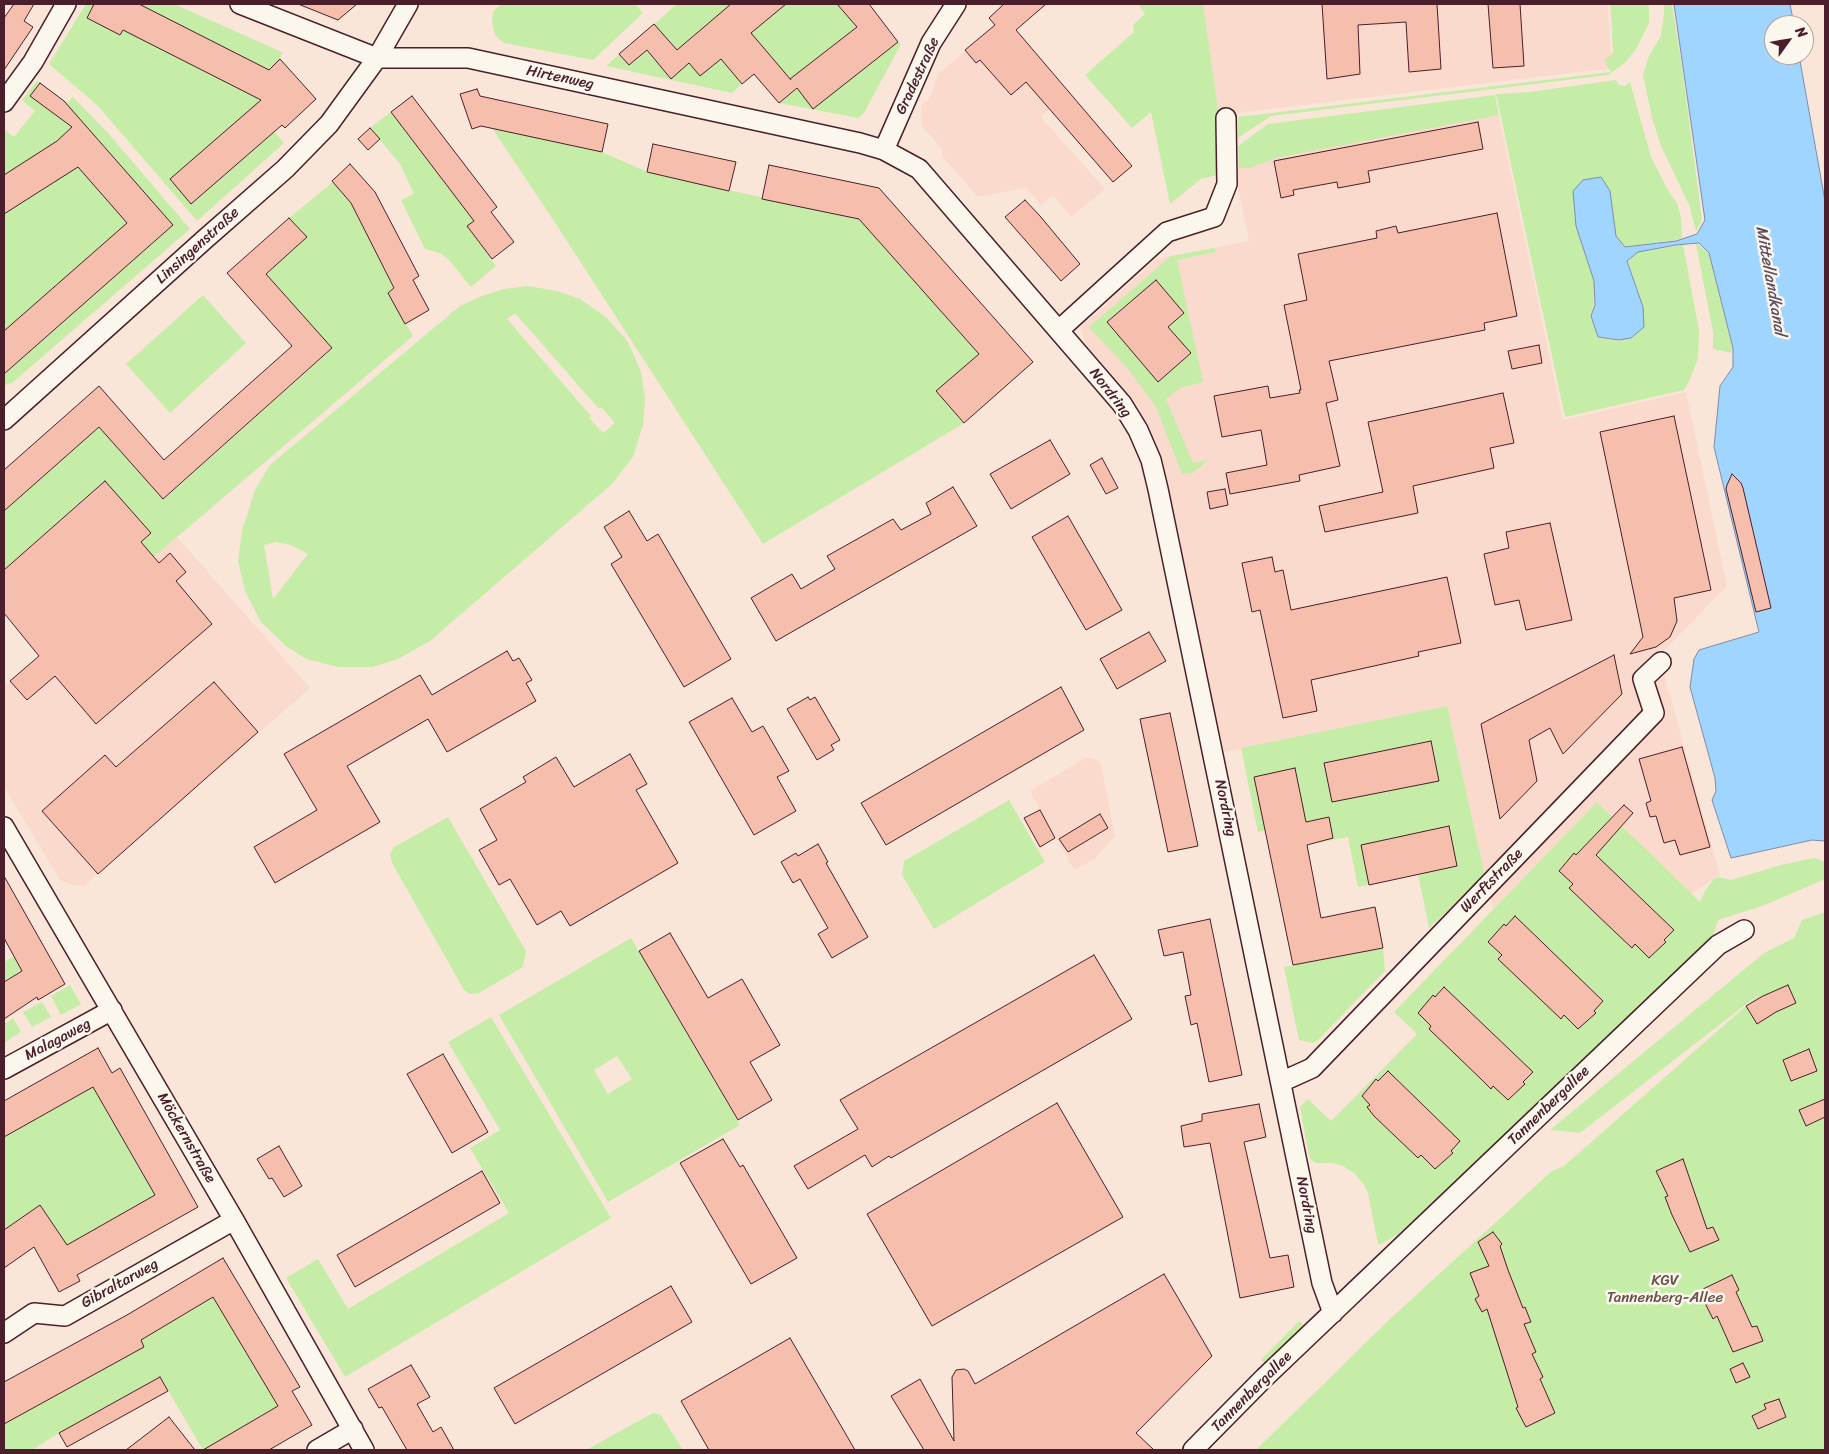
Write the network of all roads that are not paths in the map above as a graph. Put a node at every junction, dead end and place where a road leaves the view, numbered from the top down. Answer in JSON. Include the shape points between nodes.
{"nodes":[{"id":1,"x":66,"y":4,"type":"edge"},
{"id":2,"x":240,"y":4,"type":"edge"},
{"id":3,"x":408,"y":4,"type":"edge"},
{"id":4,"x":956,"y":4,"type":"edge"},
{"id":5,"x":377,"y":58,"type":"junction"},
{"id":6,"x":4,"y":102,"type":"edge"},
{"id":7,"x":1226,"y":118,"type":"dead end"},
{"id":8,"x":884,"y":150,"type":"junction"},
{"id":9,"x":1059,"y":330,"type":"junction"},
{"id":10,"x":4,"y":420,"type":"edge"},
{"id":11,"x":1661,"y":662,"type":"dead end"},
{"id":12,"x":4,"y":827,"type":"edge"},
{"id":13,"x":1744,"y":930,"type":"dead end"},
{"id":14,"x":112,"y":1010,"type":"junction"},
{"id":15,"x":4,"y":1069,"type":"edge"},
{"id":16,"x":1281,"y":1082,"type":"junction"},
{"id":17,"x":234,"y":1220,"type":"junction"},
{"id":18,"x":1333,"y":1312,"type":"junction"},
{"id":19,"x":4,"y":1333,"type":"edge"},
{"id":20,"x":353,"y":1430,"type":"junction"},
{"id":21,"x":317,"y":1450,"type":"edge"},
{"id":22,"x":364,"y":1450,"type":"edge"},
{"id":23,"x":1193,"y":1450,"type":"edge"}],
"edges":[{"from":1,"to":6,"type":"street","via":[[34,62]]},
{"from":2,"to":5,"type":"street","name":"Hirtenweg"},
{"from":3,"to":5,"type":"street","name":"Linsingenstraße"},
{"from":4,"to":8,"type":"street","name":"Gradestraße","via":[[931,43]]},
{"from":5,"to":8,"type":"street","name":"Hirtenweg","via":[[468,58]]},
{"from":5,"to":10,"type":"street","name":"Linsingenstraße","via":[[330,124],[285,169]]},
{"from":7,"to":9,"type":"street","via":[[1227,184],[1214,217],[1167,232]]},
{"from":8,"to":9,"type":"street","name":"Nordring","via":[[919,168]]},
{"from":9,"to":16,"type":"street","name":"Nordring","via":[[1122,404],[1151,460]]},
{"from":11,"to":16,"type":"street","name":"Werftstraße","via":[[1643,679],[1654,713],[1312,1068]]},
{"from":12,"to":14,"type":"street","name":"Möckernstraße"},
{"from":13,"to":18,"type":"street","name":"Tannenbergallee","via":[[1718,945]]},
{"from":14,"to":15,"type":"street","name":"Malagaweg"},
{"from":14,"to":17,"type":"street","name":"Möckernstraße"},
{"from":16,"to":18,"type":"street","name":"Nordring","via":[[1322,1283]]},
{"from":17,"to":19,"type":"street","name":"Gibraltarweg","via":[[65,1316],[34,1313]]},
{"from":17,"to":20,"type":"street","name":"Möckernstraße"},
{"from":18,"to":23,"type":"street","name":"Tannenbergallee"},
{"from":20,"to":21,"type":"street"},
{"from":20,"to":22,"type":"street","name":"Möckernstraße"}]}
